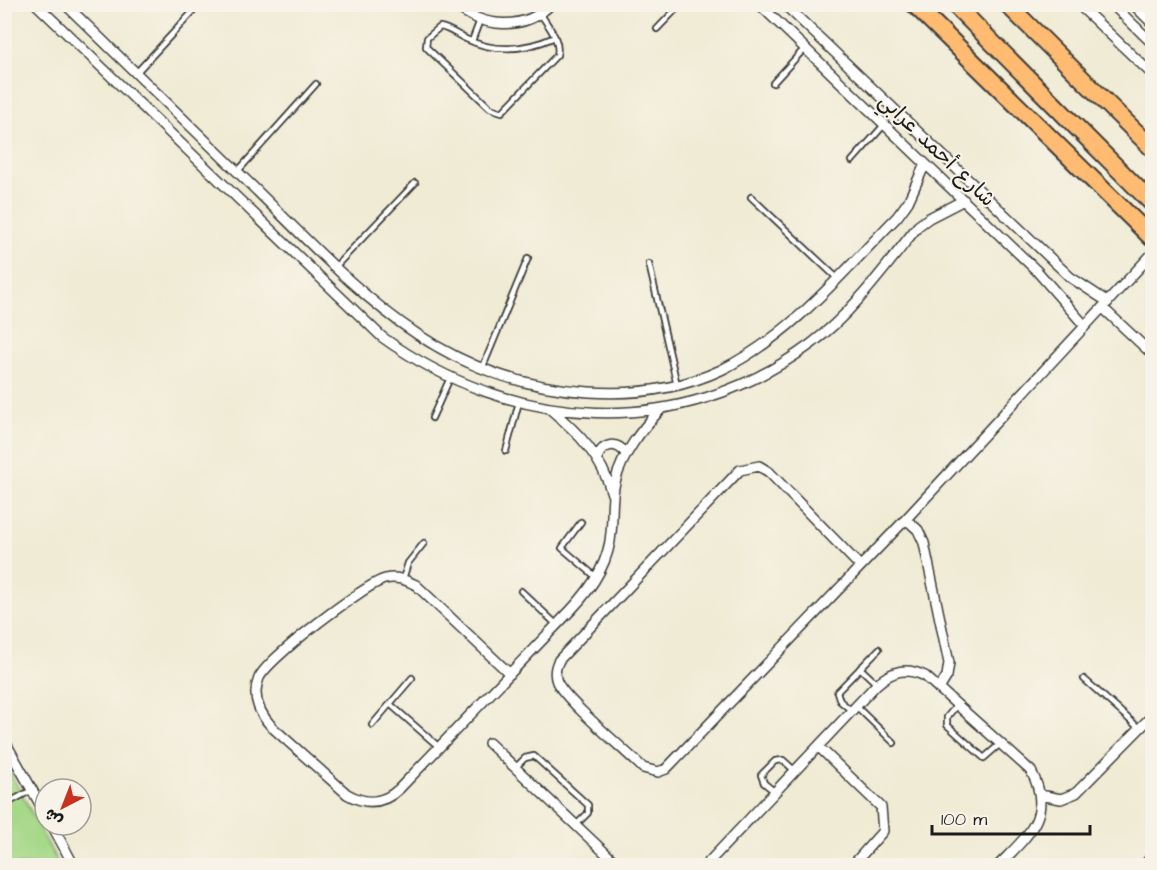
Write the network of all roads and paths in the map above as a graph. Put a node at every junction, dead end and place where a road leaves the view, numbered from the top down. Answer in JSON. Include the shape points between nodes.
{"nodes":[{"id":1,"x":36,"y":4,"type":"edge"},
{"id":2,"x":65,"y":4,"type":"edge"},
{"id":3,"x":200,"y":4,"type":"edge"},
{"id":4,"x":454,"y":4,"type":"edge"},
{"id":5,"x":492,"y":4,"type":"edge"},
{"id":6,"x":513,"y":4,"type":"edge"},
{"id":7,"x":551,"y":4,"type":"edge"},
{"id":8,"x":681,"y":4,"type":"edge"},
{"id":9,"x":759,"y":4,"type":"edge"},
{"id":10,"x":784,"y":4,"type":"edge"},
{"id":11,"x":914,"y":4,"type":"edge"},
{"id":12,"x":954,"y":4,"type":"edge"},
{"id":13,"x":1007,"y":4,"type":"edge"},
{"id":14,"x":1078,"y":4,"type":"edge"},
{"id":15,"x":1112,"y":4,"type":"edge"},
{"id":16,"x":1133,"y":4,"type":"edge"},
{"id":17,"x":540,"y":13,"type":"junction"},
{"id":18,"x":1143,"y":14,"type":"junction"},
{"id":19,"x":480,"y":20,"type":"junction"},
{"id":20,"x":1152,"y":23,"type":"edge"},
{"id":21,"x":1133,"y":24,"type":"junction"},
{"id":22,"x":657,"y":29,"type":"dead end"},
{"id":23,"x":91,"y":30,"type":"junction"},
{"id":24,"x":555,"y":37,"type":"junction"},
{"id":25,"x":472,"y":41,"type":"junction"},
{"id":26,"x":1152,"y":43,"type":"edge"},
{"id":27,"x":77,"y":45,"type":"junction"},
{"id":28,"x":805,"y":48,"type":"junction"},
{"id":29,"x":136,"y":73,"type":"junction"},
{"id":30,"x":1152,"y":74,"type":"edge"},
{"id":31,"x":773,"y":83,"type":"dead end"},
{"id":32,"x":316,"y":84,"type":"dead end"},
{"id":33,"x":871,"y":88,"type":"junction"},
{"id":34,"x":860,"y":101,"type":"junction"},
{"id":35,"x":885,"y":125,"type":"junction"},
{"id":36,"x":1152,"y":148,"type":"edge"},
{"id":37,"x":852,"y":161,"type":"dead end"},
{"id":38,"x":925,"y":164,"type":"junction"},
{"id":39,"x":237,"y":172,"type":"junction"},
{"id":40,"x":415,"y":183,"type":"dead end"},
{"id":41,"x":751,"y":197,"type":"dead end"},
{"id":42,"x":964,"y":200,"type":"junction"},
{"id":43,"x":1152,"y":203,"type":"edge"},
{"id":44,"x":1152,"y":238,"type":"edge"},
{"id":45,"x":316,"y":248,"type":"junction"},
{"id":46,"x":1152,"y":254,"type":"edge"},
{"id":47,"x":528,"y":258,"type":"dead end"},
{"id":48,"x":302,"y":262,"type":"junction"},
{"id":49,"x":649,"y":264,"type":"dead end"},
{"id":50,"x":335,"y":267,"type":"junction"},
{"id":51,"x":837,"y":278,"type":"junction"},
{"id":52,"x":1105,"y":305,"type":"junction"},
{"id":53,"x":1085,"y":326,"type":"junction"},
{"id":54,"x":1152,"y":354,"type":"edge"},
{"id":55,"x":482,"y":369,"type":"junction"},
{"id":56,"x":450,"y":378,"type":"junction"},
{"id":57,"x":676,"y":385,"type":"junction"},
{"id":58,"x":519,"y":402,"type":"junction"},
{"id":59,"x":550,"y":409,"type":"junction"},
{"id":60,"x":662,"y":409,"type":"junction"},
{"id":61,"x":432,"y":418,"type":"dead end"},
{"id":62,"x":506,"y":451,"type":"dead end"},
{"id":63,"x":626,"y":454,"type":"junction"},
{"id":64,"x":597,"y":458,"type":"junction"},
{"id":65,"x":613,"y":497,"type":"junction"},
{"id":66,"x":906,"y":519,"type":"junction"},
{"id":67,"x":581,"y":522,"type":"dead end"},
{"id":68,"x":424,"y":543,"type":"dead end"},
{"id":69,"x":860,"y":566,"type":"junction"},
{"id":70,"x":596,"y":577,"type":"junction"},
{"id":71,"x":403,"y":579,"type":"junction"},
{"id":72,"x":521,"y":591,"type":"dead end"},
{"id":73,"x":557,"y":625,"type":"junction"},
{"id":74,"x":879,"y":649,"type":"dead end"},
{"id":75,"x":860,"y":668,"type":"junction"},
{"id":76,"x":510,"y":674,"type":"junction"},
{"id":77,"x":412,"y":678,"type":"dead end"},
{"id":78,"x":1084,"y":679,"type":"dead end"},
{"id":79,"x":877,"y":684,"type":"junction"},
{"id":80,"x":939,"y":689,"type":"junction"},
{"id":81,"x":390,"y":704,"type":"junction"},
{"id":82,"x":957,"y":705,"type":"junction"},
{"id":83,"x":854,"y":709,"type":"junction"},
{"id":84,"x":1152,"y":717,"type":"edge"},
{"id":85,"x":372,"y":725,"type":"dead end"},
{"id":86,"x":1140,"y":729,"type":"junction"},
{"id":87,"x":4,"y":740,"type":"edge"},
{"id":88,"x":489,"y":742,"type":"dead end"},
{"id":89,"x":894,"y":743,"type":"dead end"},
{"id":90,"x":1000,"y":744,"type":"junction"},
{"id":91,"x":439,"y":747,"type":"junction"},
{"id":92,"x":819,"y":747,"type":"junction"},
{"id":93,"x":516,"y":768,"type":"junction"},
{"id":94,"x":795,"y":771,"type":"junction"},
{"id":95,"x":32,"y":790,"type":"joint"},
{"id":96,"x":775,"y":792,"type":"junction"},
{"id":97,"x":1040,"y":795,"type":"junction"},
{"id":98,"x":4,"y":805,"type":"edge"},
{"id":99,"x":576,"y":825,"type":"junction"},
{"id":100,"x":58,"y":837,"type":"edge"},
{"id":101,"x":1152,"y":856,"type":"edge"},
{"id":102,"x":74,"y":866,"type":"edge"},
{"id":103,"x":338,"y":866,"type":"edge"},
{"id":104,"x":344,"y":866,"type":"edge"},
{"id":105,"x":619,"y":866,"type":"edge"},
{"id":106,"x":705,"y":866,"type":"edge"},
{"id":107,"x":852,"y":866,"type":"edge"},
{"id":108,"x":998,"y":866,"type":"edge"},
{"id":109,"x":1144,"y":866,"type":"edge"}],
"edges":[{"from":1,"to":27,"type":"street"},
{"from":2,"to":23,"type":"street"},
{"from":3,"to":29,"type":"lane"},
{"from":4,"to":19,"type":"street"},
{"from":5,"to":6,"type":"street"},
{"from":7,"to":17,"type":"street"},
{"from":8,"to":22,"type":"lane"},
{"from":9,"to":28,"type":"street","name":"شارع أحمد عرابي"},
{"from":10,"to":33,"type":"street"},
{"from":11,"to":44,"type":"highway"},
{"from":12,"to":43,"type":"highway"},
{"from":13,"to":36,"type":"highway"},
{"from":14,"to":30,"type":"street"},
{"from":15,"to":21,"type":"street"},
{"from":16,"to":18,"type":"street"},
{"from":17,"to":19,"type":"street","via":[[512,24]]},
{"from":17,"to":24,"type":"lane"},
{"from":18,"to":20,"type":"street"},
{"from":18,"to":21,"type":"street"},
{"from":19,"to":25,"type":"lane"},
{"from":21,"to":26,"type":"street"},
{"from":23,"to":27,"type":"street"},
{"from":23,"to":29,"type":"street"},
{"from":24,"to":25,"type":"lane","via":[[511,49]]},
{"from":24,"to":25,"type":"lane","via":[[559,48],[555,58],[507,109],[498,112],[430,53],[426,44],[429,35],[440,27]]},
{"from":27,"to":48,"type":"street"},
{"from":28,"to":31,"type":"lane"},
{"from":28,"to":34,"type":"street","name":"شارع أحمد عرابي"},
{"from":29,"to":39,"type":"street"},
{"from":32,"to":39,"type":"lane"},
{"from":33,"to":34,"type":"street"},
{"from":33,"to":52,"type":"street","via":[[1070,277]]},
{"from":34,"to":35,"type":"street","name":"شارع أحمد عرابي"},
{"from":35,"to":37,"type":"lane"},
{"from":35,"to":38,"type":"street","name":"شارع أحمد عرابي"},
{"from":38,"to":42,"type":"street","name":"شارع أحمد عرابي"},
{"from":38,"to":51,"type":"street","via":[[903,209]]},
{"from":39,"to":45,"type":"street"},
{"from":40,"to":50,"type":"lane"},
{"from":41,"to":51,"type":"lane"},
{"from":42,"to":53,"type":"street","name":"شارع أحمد عرابي","via":[[1048,282]]},
{"from":42,"to":60,"type":"street","via":[[923,222],[839,319],[798,353],[729,390]]},
{"from":45,"to":48,"type":"street"},
{"from":45,"to":50,"type":"street"},
{"from":46,"to":52,"type":"street"},
{"from":47,"to":55,"type":"lane"},
{"from":48,"to":56,"type":"street","via":[[382,336]]},
{"from":49,"to":57,"type":"lane"},
{"from":50,"to":55,"type":"street","via":[[413,334]]},
{"from":51,"to":57,"type":"street","via":[[802,314],[755,351],[712,374]]},
{"from":52,"to":53,"type":"street"},
{"from":52,"to":54,"type":"street"},
{"from":53,"to":66,"type":"street"},
{"from":55,"to":57,"type":"street","via":[[574,391],[639,391]]},
{"from":56,"to":58,"type":"street"},
{"from":56,"to":61,"type":"lane"},
{"from":58,"to":59,"type":"street"},
{"from":58,"to":62,"type":"lane"},
{"from":59,"to":60,"type":"street","via":[[618,413]]},
{"from":59,"to":64,"type":"street","via":[[576,431]]},
{"from":60,"to":63,"type":"street"},
{"from":63,"to":64,"type":"street","via":[[620,447],[610,445]]},
{"from":63,"to":65,"type":"street"},
{"from":64,"to":65,"type":"street"},
{"from":65,"to":70,"type":"street","via":[[611,535]]},
{"from":66,"to":69,"type":"street"},
{"from":66,"to":80,"type":"street","via":[[924,543],[949,663]]},
{"from":67,"to":70,"type":"lane","via":[[562,548]]},
{"from":68,"to":71,"type":"lane","via":[[408,563]]},
{"from":69,"to":69,"type":"street","via":[[769,472],[759,466],[740,470],[559,660],[556,681],[644,768],[666,770]]},
{"from":70,"to":73,"type":"street"},
{"from":71,"to":76,"type":"street","via":[[416,585]]},
{"from":71,"to":91,"type":"street","via":[[388,578],[368,587],[277,655],[262,671],[256,699],[272,727],[339,788],[365,802],[393,795]]},
{"from":72,"to":73,"type":"lane"},
{"from":73,"to":76,"type":"street"},
{"from":74,"to":75,"type":"lane"},
{"from":75,"to":79,"type":"lane"},
{"from":75,"to":83,"type":"lane","via":[[837,692],[840,700]]},
{"from":76,"to":91,"type":"street"},
{"from":77,"to":81,"type":"lane"},
{"from":78,"to":86,"type":"lane"},
{"from":79,"to":80,"type":"street","via":[[906,670],[925,676]]},
{"from":79,"to":83,"type":"street"},
{"from":80,"to":82,"type":"street"},
{"from":81,"to":85,"type":"lane"},
{"from":81,"to":91,"type":"lane"},
{"from":82,"to":90,"type":"street"},
{"from":82,"to":90,"type":"lane","via":[[945,721],[955,732],[984,758]]},
{"from":83,"to":89,"type":"lane"},
{"from":83,"to":92,"type":"street"},
{"from":84,"to":86,"type":"street"},
{"from":86,"to":97,"type":"street","via":[[1076,793],[1062,799]]},
{"from":87,"to":95,"type":"street"},
{"from":88,"to":93,"type":"street"},
{"from":90,"to":97,"type":"street","via":[[1031,771]]},
{"from":92,"to":94,"type":"street"},
{"from":92,"to":107,"type":"street","via":[[881,807],[883,831]]},
{"from":93,"to":99,"type":"street"},
{"from":93,"to":99,"type":"lane","via":[[525,758],[534,756],[588,805],[588,813]]},
{"from":94,"to":96,"type":"street"},
{"from":94,"to":96,"type":"lane","via":[[783,760],[775,760],[761,775]]},
{"from":95,"to":98,"type":"lane"},
{"from":96,"to":106,"type":"street"},
{"from":97,"to":108,"type":"street","via":[[1040,808],[1030,832]]},
{"from":99,"to":105,"type":"street"},
{"from":100,"to":102,"type":"street"},
{"from":101,"to":109,"type":"street"},
{"from":103,"to":104,"type":"street"}]}
